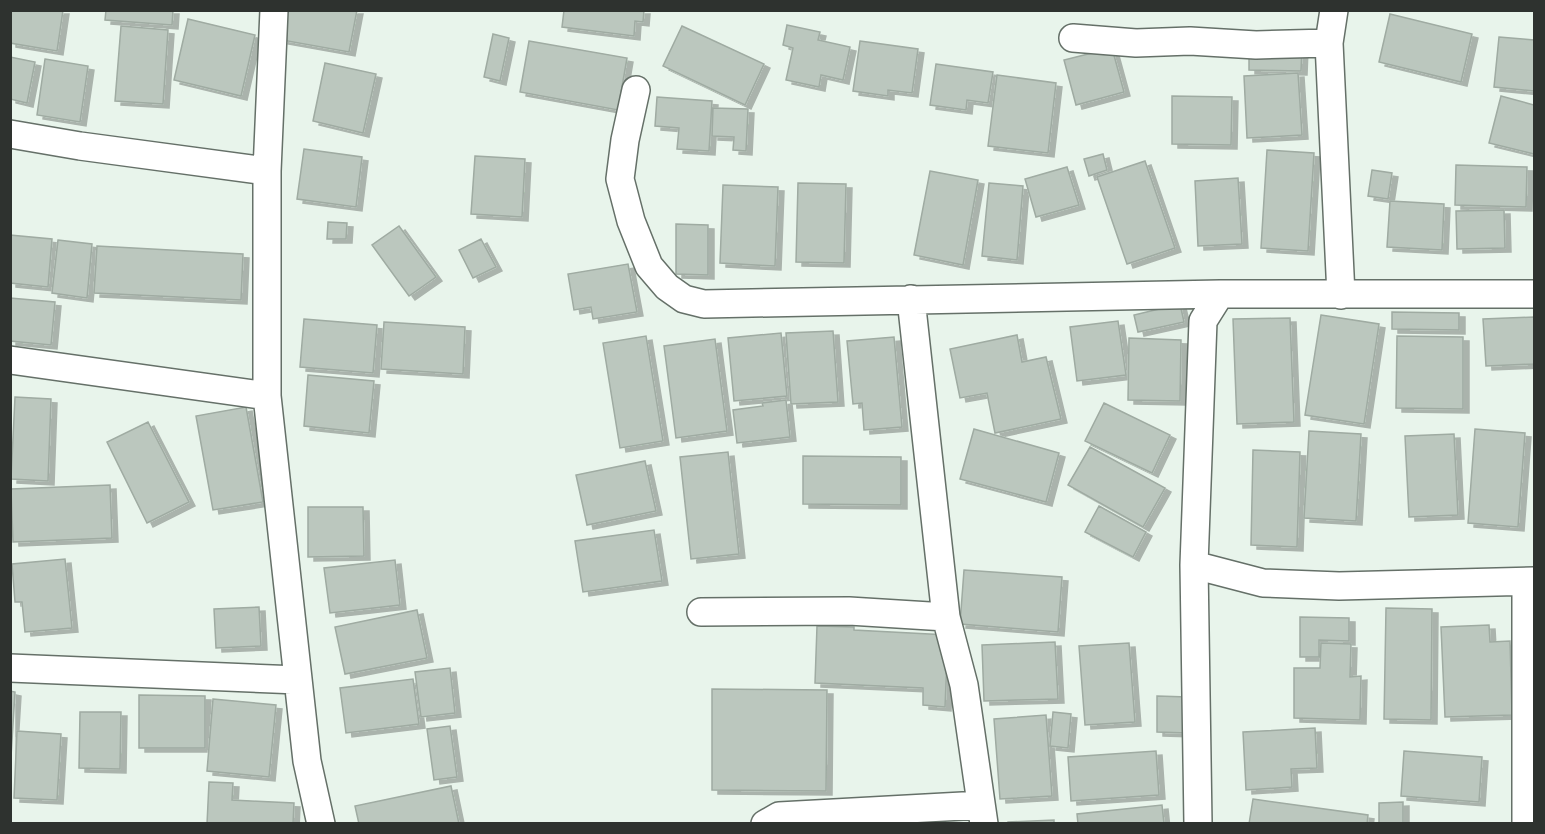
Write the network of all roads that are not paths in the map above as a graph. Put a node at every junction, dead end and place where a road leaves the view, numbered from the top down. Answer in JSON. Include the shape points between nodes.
{"nodes":[{"id":1,"x":274,"y":10,"type":"edge"},
{"id":2,"x":1334,"y":10,"type":"edge"},
{"id":3,"x":1073,"y":38,"type":"dead end"},
{"id":4,"x":1329,"y":43,"type":"junction"},
{"id":5,"x":636,"y":90,"type":"dead end"},
{"id":6,"x":10,"y":134,"type":"edge"},
{"id":7,"x":267,"y":171,"type":"junction"},
{"id":8,"x":1220,"y":294,"type":"junction"},
{"id":9,"x":1534,"y":294,"type":"edge"},
{"id":10,"x":1184,"y":295,"type":"junction"},
{"id":11,"x":1341,"y":295,"type":"junction"},
{"id":12,"x":911,"y":299,"type":"junction"},
{"id":13,"x":1203,"y":321,"type":"junction"},
{"id":14,"x":10,"y":360,"type":"edge"},
{"id":15,"x":267,"y":396,"type":"junction"},
{"id":16,"x":1194,"y":565,"type":"junction"},
{"id":17,"x":1530,"y":581,"type":"edge"},
{"id":18,"x":701,"y":612,"type":"dead end"},
{"id":19,"x":946,"y":617,"type":"junction"},
{"id":20,"x":10,"y":668,"type":"edge"},
{"id":21,"x":298,"y":680,"type":"junction"},
{"id":22,"x":983,"y":814,"type":"edge"},
{"id":23,"x":321,"y":824,"type":"edge"},
{"id":24,"x":765,"y":824,"type":"edge"},
{"id":25,"x":1198,"y":824,"type":"edge"},
{"id":26,"x":1526,"y":824,"type":"edge"}],
"edges":[{"from":1,"to":7,"type":"street"},
{"from":2,"to":4,"type":"street"},
{"from":3,"to":4,"type":"street","via":[[1136,43]]},
{"from":4,"to":11,"type":"street"},
{"from":5,"to":12,"type":"street","via":[[620,179],[649,266],[668,287],[684,299],[704,304]]},
{"from":6,"to":7,"type":"street"},
{"from":7,"to":15,"type":"street"},
{"from":8,"to":10,"type":"street"},
{"from":8,"to":11,"type":"street"},
{"from":8,"to":13,"type":"street"},
{"from":9,"to":11,"type":"street"},
{"from":10,"to":12,"type":"street"},
{"from":10,"to":13,"type":"street"},
{"from":12,"to":19,"type":"street"},
{"from":13,"to":16,"type":"street"},
{"from":14,"to":15,"type":"street"},
{"from":15,"to":21,"type":"street"},
{"from":16,"to":17,"type":"street","via":[[1263,583],[1339,586]]},
{"from":16,"to":25,"type":"street"},
{"from":17,"to":26,"type":"street"},
{"from":18,"to":19,"type":"street","via":[[849,611]]},
{"from":19,"to":22,"type":"street","via":[[964,685]]},
{"from":20,"to":21,"type":"street"},
{"from":21,"to":23,"type":"street","via":[[307,761]]},
{"from":22,"to":24,"type":"street","via":[[779,816]]}]}
